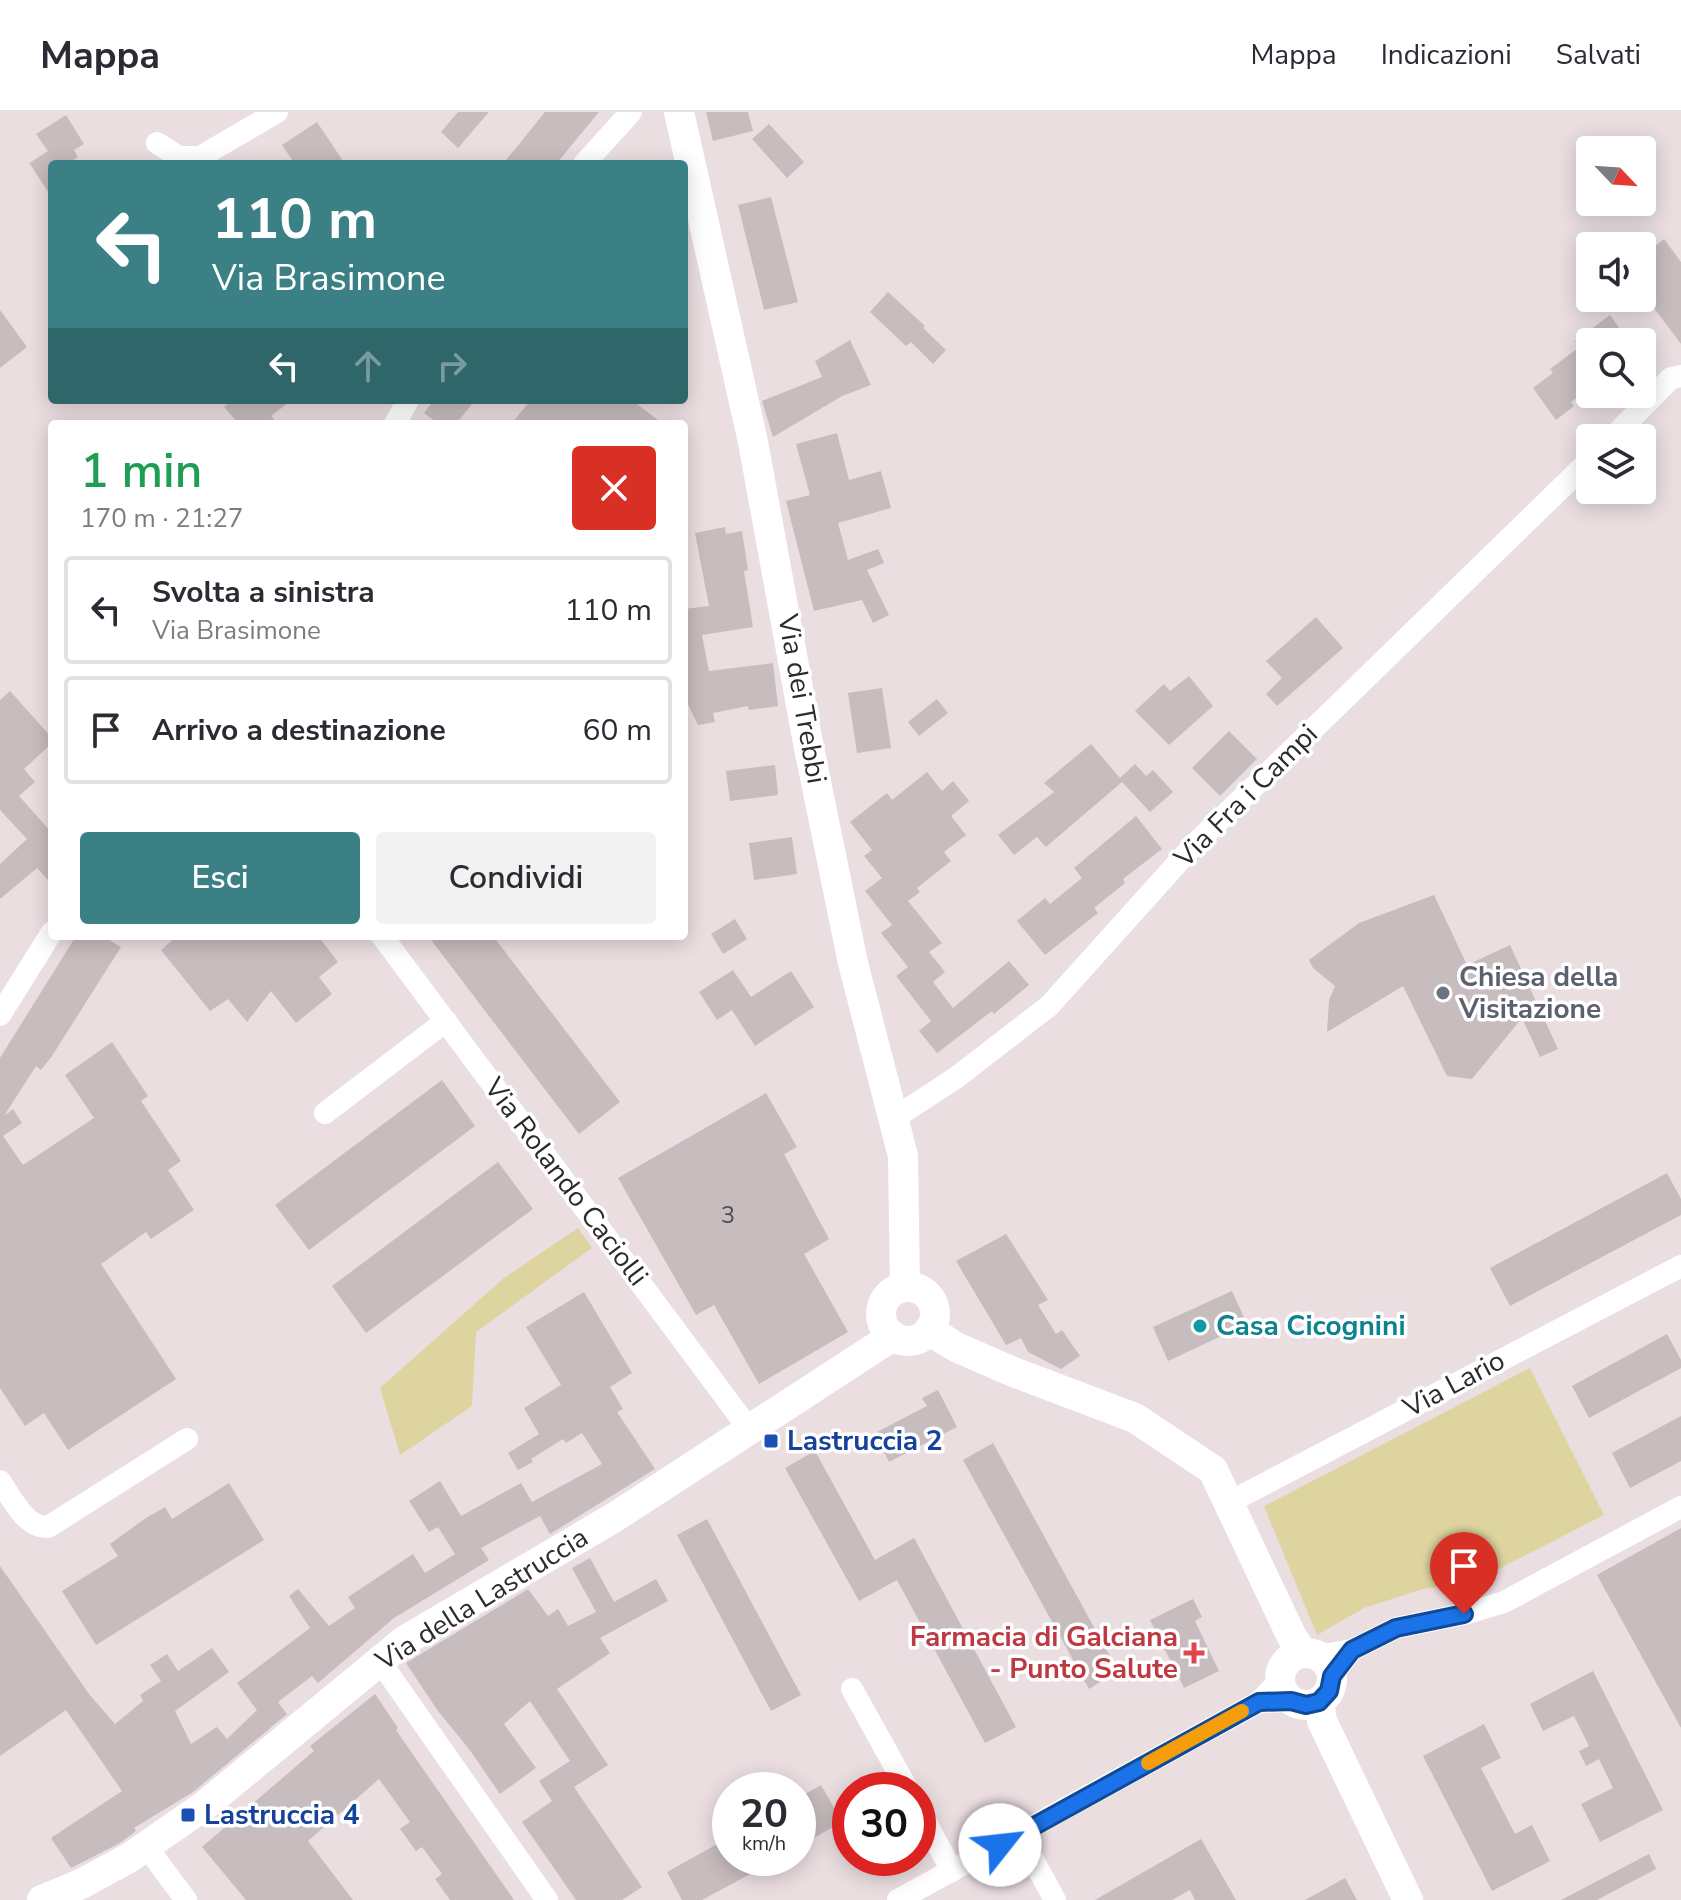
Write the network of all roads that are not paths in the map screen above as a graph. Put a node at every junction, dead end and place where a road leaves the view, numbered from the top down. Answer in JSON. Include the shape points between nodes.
{"nodes":[{"id":1,"x":277,"y":112,"type":"edge"},
{"id":2,"x":631,"y":112,"type":"edge"},
{"id":3,"x":679,"y":112,"type":"edge"},
{"id":4,"x":157,"y":143,"type":"dead end"},
{"id":5,"x":588,"y":160,"type":"edge"},
{"id":6,"x":1681,"y":376,"type":"edge"},
{"id":7,"x":1626,"y":424,"type":"edge"},
{"id":8,"x":1576,"y":474,"type":"edge"},
{"id":9,"x":48,"y":938,"type":"edge"},
{"id":10,"x":385,"y":940,"type":"edge"},
{"id":11,"x":0,"y":1015,"type":"edge"},
{"id":12,"x":446,"y":1021,"type":"junction"},
{"id":13,"x":325,"y":1113,"type":"dead end"},
{"id":14,"x":893,"y":1119,"type":"junction"},
{"id":15,"x":1681,"y":1266,"type":"edge"},
{"id":16,"x":905,"y":1287,"type":"junction"},
{"id":17,"x":929,"y":1330,"type":"junction"},
{"id":18,"x":893,"y":1336,"type":"junction"},
{"id":19,"x":749,"y":1429,"type":"junction"},
{"id":20,"x":187,"y":1439,"type":"dead end"},
{"id":21,"x":0,"y":1481,"type":"edge"},
{"id":22,"x":1228,"y":1503,"type":"junction"},
{"id":23,"x":1681,"y":1507,"type":"edge"},
{"id":24,"x":379,"y":1660,"type":"junction"},
{"id":25,"x":1301,"y":1681,"type":"junction"},
{"id":26,"x":852,"y":1689,"type":"dead end"},
{"id":27,"x":898,"y":1772,"type":"edge"},
{"id":28,"x":1019,"y":1834,"type":"junction"},
{"id":29,"x":936,"y":1841,"type":"edge"},
{"id":30,"x":146,"y":1846,"type":"junction"},
{"id":31,"x":952,"y":1871,"type":"junction"},
{"id":32,"x":42,"y":1900,"type":"edge"},
{"id":33,"x":186,"y":1900,"type":"edge"},
{"id":34,"x":547,"y":1900,"type":"edge"},
{"id":35,"x":898,"y":1900,"type":"edge"},
{"id":36,"x":1055,"y":1900,"type":"edge"},
{"id":37,"x":1408,"y":1900,"type":"edge"}],
"edges":[{"from":1,"to":4,"type":"street","via":[[200,157],[179,157]]},
{"from":2,"to":5,"type":"street"},
{"from":3,"to":14,"type":"street","name":"Via dei Trebbi","via":[[753,442],[853,963]]},
{"from":6,"to":7,"type":"street","via":[[1671,378]]},
{"from":8,"to":14,"type":"street","name":"Via Fra i Campi","via":[[1192,847],[1049,1006]]},
{"from":9,"to":11,"type":"street"},
{"from":10,"to":12,"type":"street","name":"Via Rolando Caciolli"},
{"from":12,"to":13,"type":"street"},
{"from":12,"to":19,"type":"street","name":"Via Rolando Caciolli"},
{"from":14,"to":16,"type":"street","name":"Via dei Trebbi","via":[[903,1156]]},
{"from":15,"to":22,"type":"street","name":"Via Lario"},
{"from":16,"to":17,"type":"street","via":[[931,1300],[934,1321]]},
{"from":16,"to":18,"type":"street","via":[[895,1290],[882,1307],[881,1318]]},
{"from":17,"to":18,"type":"street","via":[[908,1341]]},
{"from":17,"to":22,"type":"street","via":[[1011,1371],[1135,1418],[1213,1470]]},
{"from":18,"to":19,"type":"street","name":"Via della Lastruccia"},
{"from":19,"to":24,"type":"street","name":"Via della Lastruccia"},
{"from":20,"to":21,"type":"street","via":[[48,1527],[27,1519]]},
{"from":22,"to":25,"type":"street"},
{"from":23,"to":25,"type":"street","via":[[1504,1602],[1396,1628]]},
{"from":24,"to":30,"type":"street","name":"Via della Lastruccia","via":[[263,1760]]},
{"from":24,"to":34,"type":"street"},
{"from":25,"to":28,"type":"street"},
{"from":25,"to":37,"type":"street"},
{"from":26,"to":27,"type":"street"},
{"from":28,"to":31,"type":"street"},
{"from":28,"to":36,"type":"street"},
{"from":29,"to":31,"type":"street"},
{"from":30,"to":32,"type":"street","name":"Via della Lastruccia"},
{"from":30,"to":33,"type":"street"},
{"from":31,"to":35,"type":"street"}]}
